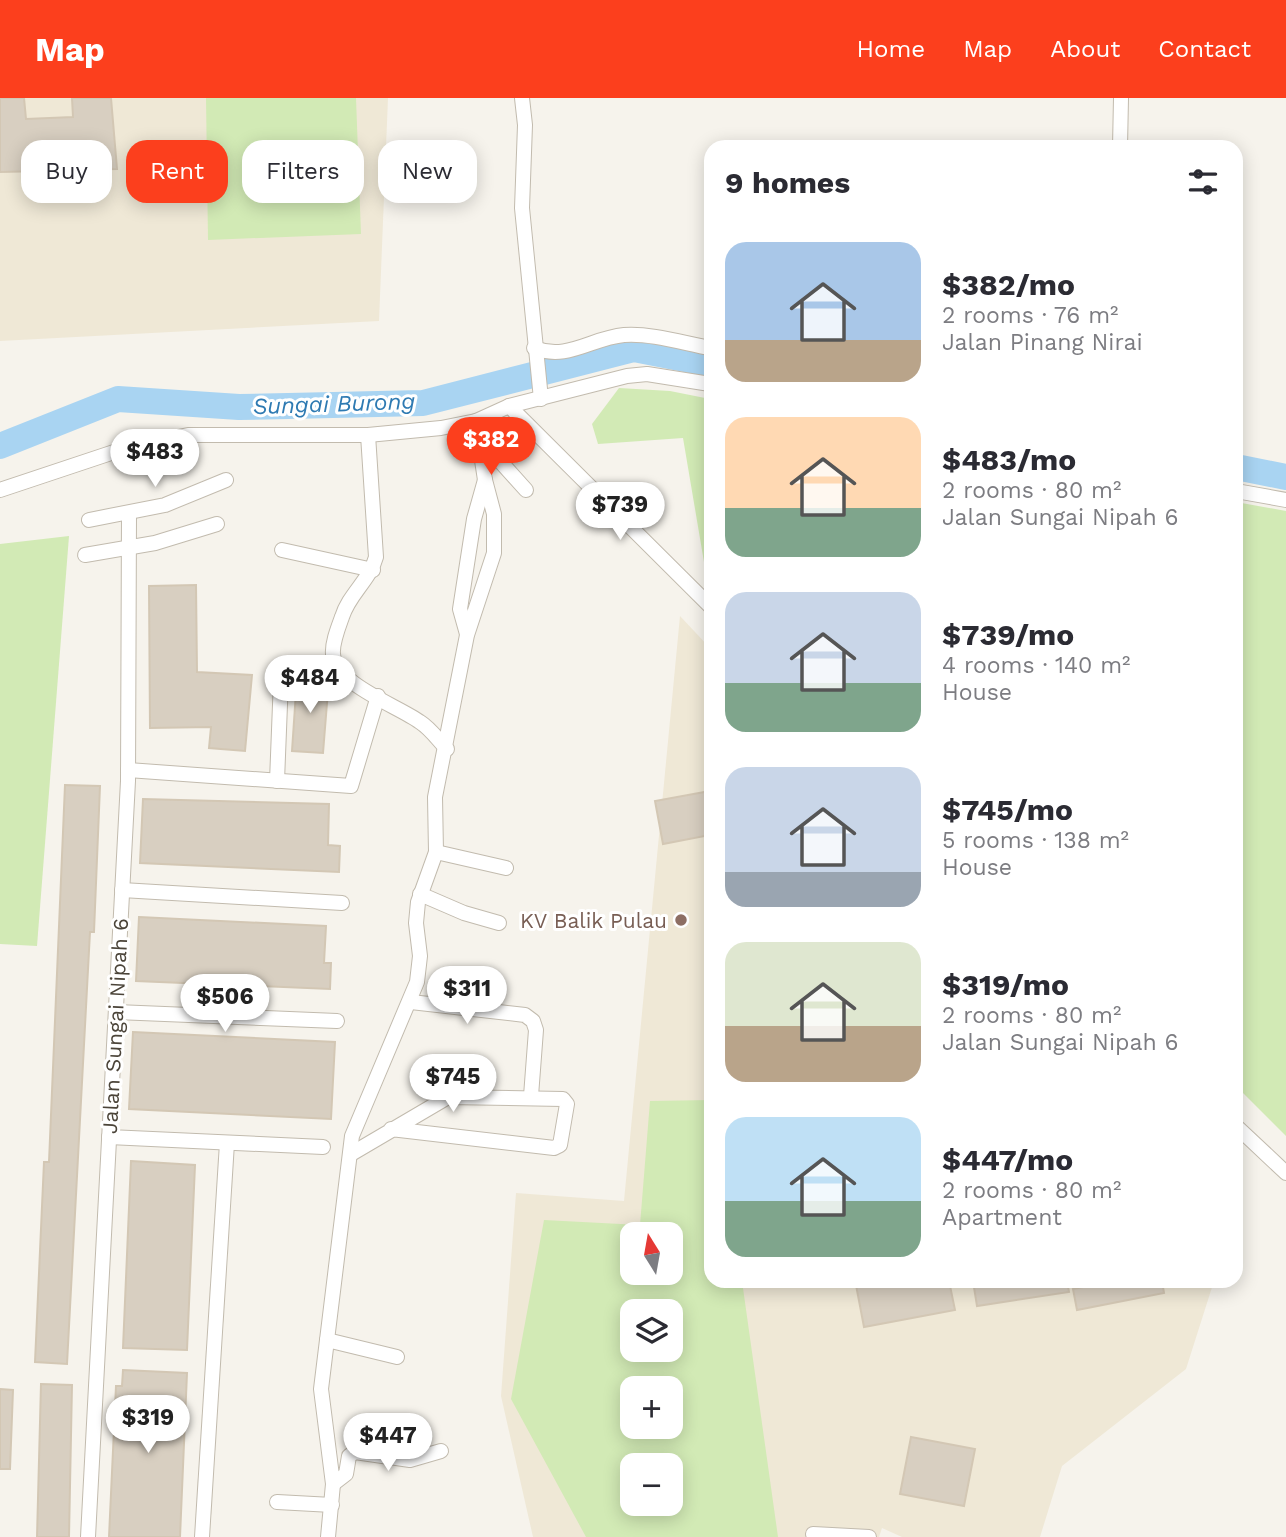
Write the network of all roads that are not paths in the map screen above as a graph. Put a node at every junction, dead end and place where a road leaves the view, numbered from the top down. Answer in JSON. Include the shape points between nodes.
{"nodes":[{"id":1,"x":522,"y":98,"type":"edge"},
{"id":2,"x":1121,"y":98,"type":"edge"},
{"id":3,"x":1120,"y":140,"type":"edge"},
{"id":4,"x":704,"y":347,"type":"edge"},
{"id":5,"x":535,"y":351,"type":"junction"},
{"id":6,"x":704,"y":383,"type":"edge"},
{"id":7,"x":540,"y":393,"type":"junction"},
{"id":8,"x":509,"y":406,"type":"junction"},
{"id":9,"x":476,"y":421,"type":"junction"},
{"id":10,"x":368,"y":435,"type":"junction"},
{"id":11,"x":480,"y":439,"type":"junction"},
{"id":12,"x":226,"y":480,"type":"dead end"},
{"id":13,"x":485,"y":480,"type":"junction"},
{"id":14,"x":0,"y":490,"type":"edge"},
{"id":15,"x":526,"y":490,"type":"dead end"},
{"id":16,"x":1243,"y":492,"type":"edge"},
{"id":17,"x":1286,"y":500,"type":"edge"},
{"id":18,"x":129,"y":514,"type":"junction"},
{"id":19,"x":89,"y":520,"type":"dead end"},
{"id":20,"x":217,"y":524,"type":"dead end"},
{"id":21,"x":129,"y":547,"type":"junction"},
{"id":22,"x":282,"y":550,"type":"dead end"},
{"id":23,"x":85,"y":555,"type":"dead end"},
{"id":24,"x":373,"y":570,"type":"junction"},
{"id":25,"x":704,"y":600,"type":"edge"},
{"id":26,"x":467,"y":635,"type":"junction"},
{"id":27,"x":281,"y":679,"type":"dead end"},
{"id":28,"x":378,"y":696,"type":"junction"},
{"id":29,"x":447,"y":749,"type":"junction"},
{"id":30,"x":128,"y":770,"type":"junction"},
{"id":31,"x":277,"y":781,"type":"junction"},
{"id":32,"x":436,"y":852,"type":"junction"},
{"id":33,"x":506,"y":868,"type":"dead end"},
{"id":34,"x":122,"y":890,"type":"junction"},
{"id":35,"x":420,"y":894,"type":"junction"},
{"id":36,"x":342,"y":903,"type":"dead end"},
{"id":37,"x":499,"y":923,"type":"dead end"},
{"id":38,"x":411,"y":1002,"type":"junction"},
{"id":39,"x":116,"y":1012,"type":"junction"},
{"id":40,"x":337,"y":1021,"type":"dead end"},
{"id":41,"x":531,"y":1096,"type":"junction"},
{"id":42,"x":391,"y":1129,"type":"junction"},
{"id":43,"x":1243,"y":1132,"type":"edge"},
{"id":44,"x":109,"y":1137,"type":"junction"},
{"id":45,"x":227,"y":1143,"type":"junction"},
{"id":46,"x":323,"y":1147,"type":"dead end"},
{"id":47,"x":351,"y":1154,"type":"junction"},
{"id":48,"x":1286,"y":1172,"type":"edge"},
{"id":49,"x":327,"y":1340,"type":"junction"},
{"id":50,"x":397,"y":1357,"type":"dead end"},
{"id":51,"x":441,"y":1451,"type":"dead end"},
{"id":52,"x":333,"y":1484,"type":"junction"},
{"id":53,"x":277,"y":1502,"type":"dead end"},
{"id":54,"x":332,"y":1505,"type":"junction"},
{"id":55,"x":813,"y":1534,"type":"dead end"},
{"id":56,"x":88,"y":1537,"type":"edge"},
{"id":57,"x":202,"y":1537,"type":"edge"},
{"id":58,"x":328,"y":1537,"type":"edge"},
{"id":59,"x":869,"y":1537,"type":"edge"}],
"edges":[{"from":1,"to":5,"type":"street","via":[[522,208]]},
{"from":2,"to":3,"type":"street"},
{"from":4,"to":5,"type":"street","via":[[623,335],[568,352]]},
{"from":5,"to":7,"type":"street"},
{"from":6,"to":7,"type":"street","via":[[647,374]]},
{"from":7,"to":8,"type":"street"},
{"from":8,"to":9,"type":"street"},
{"from":8,"to":25,"type":"street"},
{"from":9,"to":10,"type":"street"},
{"from":9,"to":11,"type":"street"},
{"from":10,"to":14,"type":"street","via":[[188,435],[123,449]]},
{"from":10,"to":24,"type":"street","via":[[377,540]]},
{"from":11,"to":13,"type":"street"},
{"from":11,"to":15,"type":"street"},
{"from":12,"to":18,"type":"street"},
{"from":13,"to":26,"type":"street","via":[[460,608]]},
{"from":13,"to":26,"type":"street","via":[[494,514],[494,553]]},
{"from":16,"to":17,"type":"street"},
{"from":18,"to":19,"type":"street"},
{"from":18,"to":21,"type":"street","name":"Jalan Sungai Nipah 6"},
{"from":20,"to":21,"type":"street"},
{"from":21,"to":23,"type":"street"},
{"from":21,"to":30,"type":"street","name":"Jalan Sungai Nipah 6"},
{"from":22,"to":24,"type":"street"},
{"from":24,"to":28,"type":"street","via":[[349,601],[332,653],[340,672]]},
{"from":26,"to":29,"type":"street"},
{"from":27,"to":31,"type":"street"},
{"from":28,"to":29,"type":"street","via":[[421,722]]},
{"from":28,"to":31,"type":"street","via":[[352,786]]},
{"from":29,"to":32,"type":"street","via":[[435,797]]},
{"from":30,"to":31,"type":"street"},
{"from":30,"to":34,"type":"street","name":"Jalan Sungai Nipah 6"},
{"from":32,"to":33,"type":"street"},
{"from":32,"to":35,"type":"street"},
{"from":34,"to":36,"type":"street"},
{"from":34,"to":39,"type":"street","name":"Jalan Sungai Nipah 6"},
{"from":35,"to":37,"type":"street"},
{"from":35,"to":38,"type":"street","via":[[416,923],[419,967]]},
{"from":38,"to":41,"type":"street","via":[[525,1015],[533,1021]]},
{"from":38,"to":47,"type":"street","via":[[354,1129]]},
{"from":39,"to":40,"type":"street"},
{"from":39,"to":44,"type":"street","name":"Jalan Sungai Nipah 6"},
{"from":41,"to":42,"type":"street","via":[[449,1097]]},
{"from":41,"to":42,"type":"street","via":[[566,1101],[560,1145],[554,1148]]},
{"from":42,"to":47,"type":"street"},
{"from":43,"to":48,"type":"street"},
{"from":44,"to":45,"type":"street"},
{"from":44,"to":56,"type":"street","name":"Jalan Sungai Nipah 6"},
{"from":45,"to":46,"type":"street"},
{"from":45,"to":57,"type":"street"},
{"from":47,"to":49,"type":"street"},
{"from":49,"to":50,"type":"street"},
{"from":49,"to":52,"type":"street","via":[[322,1406]]},
{"from":51,"to":52,"type":"street","via":[[410,1460],[355,1452],[349,1457],[346,1474]]},
{"from":52,"to":54,"type":"street"},
{"from":53,"to":54,"type":"street"},
{"from":54,"to":58,"type":"street"},
{"from":55,"to":59,"type":"street"}]}
